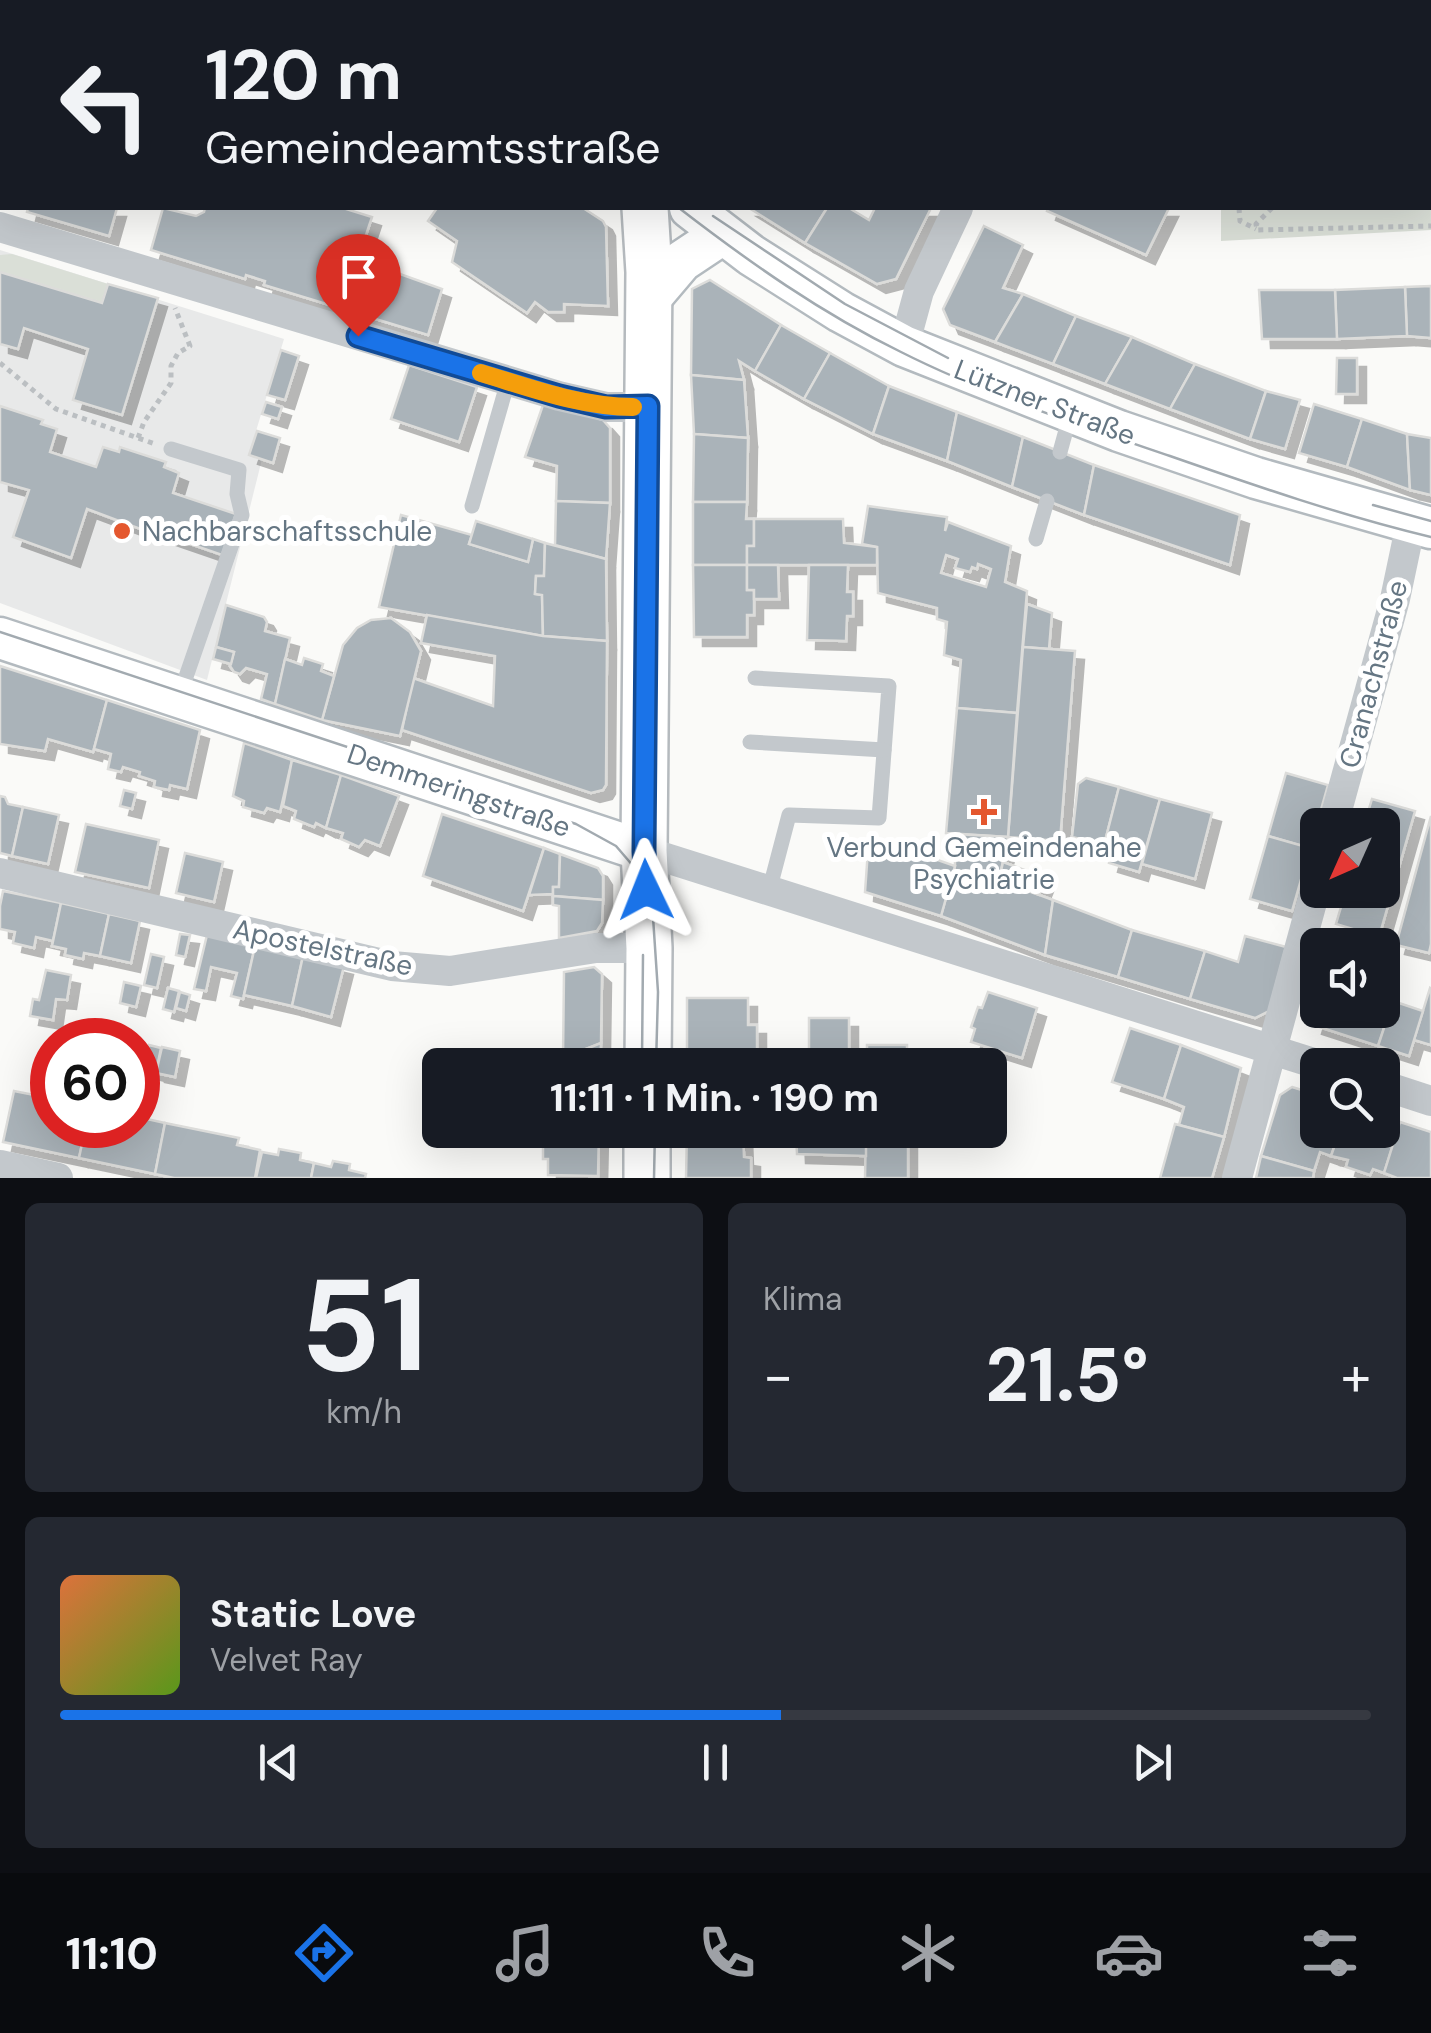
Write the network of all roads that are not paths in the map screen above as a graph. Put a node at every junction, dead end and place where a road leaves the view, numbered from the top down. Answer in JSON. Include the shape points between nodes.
{"nodes":[{"id":1,"x":641,"y":210,"type":"edge"},
{"id":2,"x":693,"y":210,"type":"edge"},
{"id":3,"x":957,"y":210,"type":"edge"},
{"id":4,"x":0,"y":227,"type":"edge"},
{"id":5,"x":712,"y":241,"type":"junction"},
{"id":6,"x":751,"y":254,"type":"junction"},
{"id":7,"x":648,"y":300,"type":"junction"},
{"id":8,"x":904,"y":346,"type":"junction"},
{"id":9,"x":508,"y":381,"type":"junction"},
{"id":10,"x":648,"y":406,"type":"junction"},
{"id":11,"x":1071,"y":412,"type":"junction"},
{"id":12,"x":171,"y":449,"type":"road end"},
{"id":13,"x":1060,"y":452,"type":"dead end"},
{"id":14,"x":1047,"y":501,"type":"dead end"},
{"id":15,"x":472,"y":506,"type":"dead end"},
{"id":16,"x":1421,"y":526,"type":"edge"},
{"id":17,"x":1036,"y":540,"type":"dead end"},
{"id":18,"x":0,"y":638,"type":"edge"},
{"id":19,"x":755,"y":678,"type":"dead end"},
{"id":20,"x":179,"y":697,"type":"junction"},
{"id":21,"x":750,"y":742,"type":"dead end"},
{"id":22,"x":884,"y":750,"type":"junction"},
{"id":23,"x":1338,"y":808,"type":"edge"},
{"id":24,"x":644,"y":851,"type":"junction"},
{"id":25,"x":0,"y":873,"type":"edge"},
{"id":26,"x":769,"y":891,"type":"junction"},
{"id":27,"x":1310,"y":908,"type":"edge"},
{"id":28,"x":649,"y":948,"type":"junction"},
{"id":29,"x":648,"y":1048,"type":"edge"},
{"id":30,"x":1271,"y":1049,"type":"junction"},
{"id":31,"x":1300,"y":1058,"type":"edge"},
{"id":32,"x":1400,"y":1091,"type":"edge"},
{"id":33,"x":1431,"y":1100,"type":"edge"},
{"id":34,"x":647,"y":1148,"type":"edge"},
{"id":35,"x":0,"y":1166,"type":"edge"},
{"id":36,"x":58,"y":1178,"type":"edge"},
{"id":37,"x":647,"y":1178,"type":"edge"},
{"id":38,"x":1238,"y":1178,"type":"edge"}],
"edges":[{"from":1,"to":5,"type":"main road"},
{"from":1,"to":7,"type":"main road"},
{"from":2,"to":6,"type":"main road","name":"Lützner Straße"},
{"from":3,"to":8,"type":"street","via":[[919,291]]},
{"from":4,"to":9,"type":"street"},
{"from":5,"to":6,"type":"main road"},
{"from":5,"to":7,"type":"main road","via":[[682,261]]},
{"from":6,"to":8,"type":"main road","name":"Lützner Straße"},
{"from":7,"to":10,"type":"main road"},
{"from":8,"to":11,"type":"main road","name":"Lützner Straße"},
{"from":9,"to":10,"type":"street","via":[[606,407]]},
{"from":9,"to":15,"type":"lane"},
{"from":10,"to":24,"type":"main road"},
{"from":11,"to":13,"type":"lane"},
{"from":11,"to":16,"type":"main road","name":"Lützner Straße","via":[[1256,478]]},
{"from":12,"to":20,"type":"lane","via":[[239,470],[242,514]]},
{"from":14,"to":17,"type":"lane"},
{"from":16,"to":23,"type":"street","name":"Cranachstraße"},
{"from":18,"to":20,"type":"main road","name":"Demmeringstraße"},
{"from":19,"to":22,"type":"lane","via":[[889,686]]},
{"from":20,"to":24,"type":"main road","name":"Demmeringstraße"},
{"from":21,"to":22,"type":"lane"},
{"from":22,"to":26,"type":"lane","via":[[878,818],[789,815]]},
{"from":24,"to":26,"type":"street","name":"Demmeringstraße"},
{"from":24,"to":28,"type":"main road"},
{"from":25,"to":28,"type":"street","name":"Apostelstraße","via":[[392,966],[450,971],[596,948]]},
{"from":26,"to":30,"type":"street","name":"Demmeringstraße"},
{"from":27,"to":30,"type":"street"},
{"from":28,"to":29,"type":"main road"},
{"from":30,"to":31,"type":"street","name":"Demmeringstraße"},
{"from":30,"to":38,"type":"street"},
{"from":32,"to":33,"type":"street"},
{"from":34,"to":37,"type":"main road"},
{"from":35,"to":36,"type":"street"}]}
